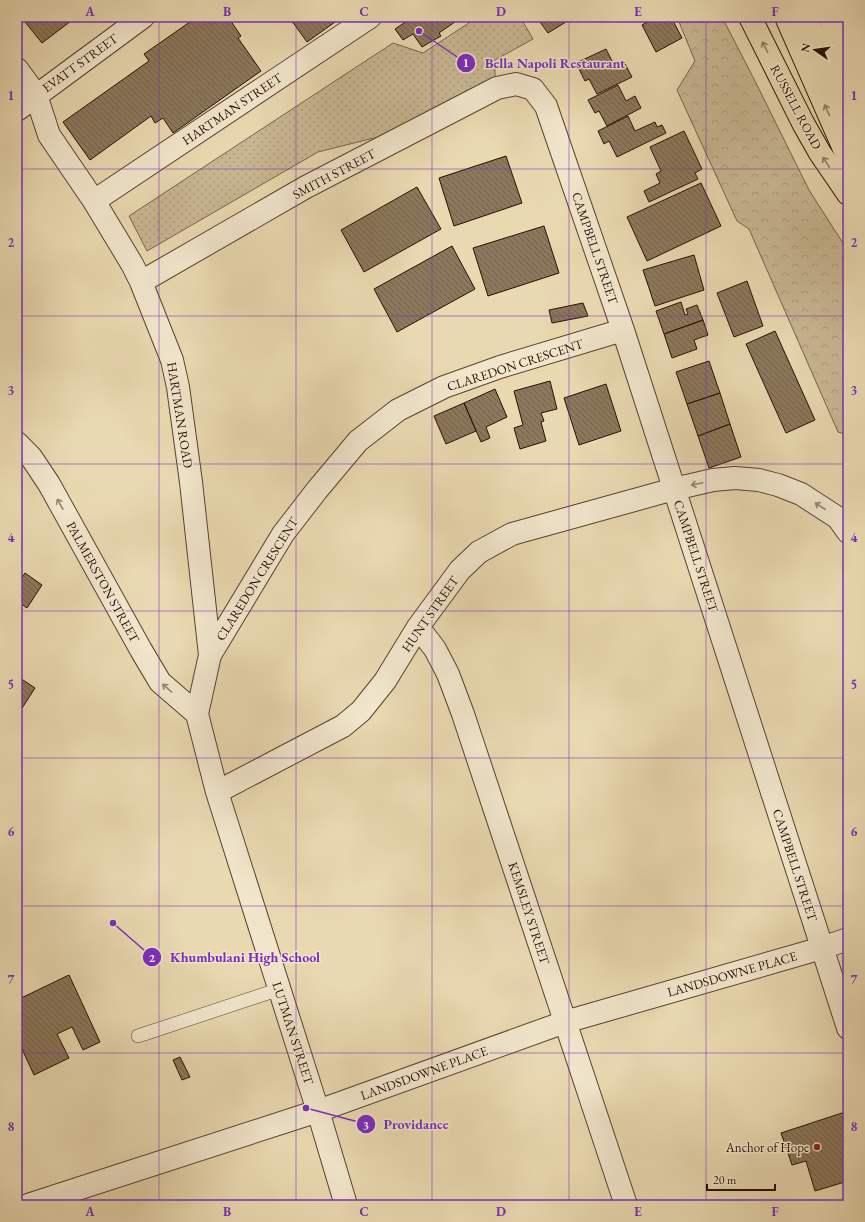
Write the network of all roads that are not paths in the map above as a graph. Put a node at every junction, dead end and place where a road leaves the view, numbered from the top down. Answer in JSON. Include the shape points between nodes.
{"nodes":[{"id":1,"x":143,"y":17,"type":"edge"},
{"id":2,"x":370,"y":17,"type":"edge"},
{"id":3,"x":750,"y":17,"type":"edge"},
{"id":4,"x":786,"y":17,"type":"edge"},
{"id":5,"x":806,"y":17,"type":"edge"},
{"id":6,"x":830,"y":17,"type":"edge"},
{"id":7,"x":848,"y":65,"type":"edge"},
{"id":8,"x":17,"y":69,"type":"edge"},
{"id":9,"x":533,"y":89,"type":"joint"},
{"id":10,"x":36,"y":95,"type":"junction"},
{"id":11,"x":17,"y":110,"type":"edge"},
{"id":12,"x":848,"y":114,"type":"edge"},
{"id":13,"x":17,"y":115,"type":"edge"},
{"id":14,"x":50,"y":135,"type":"junction"},
{"id":15,"x":848,"y":158,"type":"edge"},
{"id":16,"x":848,"y":194,"type":"edge"},
{"id":17,"x":94,"y":201,"type":"junction"},
{"id":18,"x":141,"y":282,"type":"junction"},
{"id":19,"x":624,"y":330,"type":"junction"},
{"id":20,"x":17,"y":443,"type":"edge"},
{"id":21,"x":674,"y":489,"type":"junction"},
{"id":22,"x":848,"y":532,"type":"edge"},
{"id":23,"x":418,"y":628,"type":"junction"},
{"id":24,"x":210,"y":654,"type":"junction"},
{"id":25,"x":197,"y":714,"type":"junction"},
{"id":26,"x":217,"y":792,"type":"junction"},
{"id":27,"x":848,"y":939,"type":"edge"},
{"id":28,"x":822,"y":948,"type":"junction"},
{"id":29,"x":280,"y":989,"type":"junction"},
{"id":30,"x":565,"y":1022,"type":"junction"},
{"id":31,"x":848,"y":1028,"type":"edge"},
{"id":32,"x":138,"y":1036,"type":"dead end"},
{"id":33,"x":318,"y":1111,"type":"junction"},
{"id":34,"x":28,"y":1205,"type":"edge"},
{"id":35,"x":346,"y":1205,"type":"edge"},
{"id":36,"x":626,"y":1205,"type":"edge"}],
"edges":[{"from":1,"to":10,"type":"street","name":"EVATT STREET"},
{"from":2,"to":17,"type":"street","name":"HARTMAN STREET"},
{"from":16,"to":3,"type":"main road","name":"RUSSELL ROAD","one_way":true,"via":[[803,123]]},
{"from":15,"to":4,"type":"main road","one_way":true},
{"from":5,"to":12,"type":"main road"},
{"from":6,"to":7,"type":"main road"},
{"from":8,"to":10,"type":"street","name":"HARTMAN ROAD"},
{"from":9,"to":18,"type":"street","name":"SMITH STREET","via":[[516,84],[497,88],[306,187]]},
{"from":9,"to":19,"type":"street","name":"CAMPBELL STREET","via":[[546,106]]},
{"from":10,"to":11,"type":"street","name":"EVATT STREET"},
{"from":10,"to":14,"type":"street","name":"HARTMAN ROAD"},
{"from":13,"to":14,"type":"street","name":"HARTMAN ROAD"},
{"from":14,"to":17,"type":"street","name":"HARTMAN ROAD"},
{"from":17,"to":18,"type":"street","name":"HARTMAN ROAD"},
{"from":18,"to":24,"type":"street","name":"HARTMAN ROAD","via":[[172,360],[178,387]]},
{"from":19,"to":21,"type":"street","name":"CAMPBELL STREET"},
{"from":19,"to":24,"type":"street","name":"CLAREDON CRESCENT","via":[[500,367],[444,387],[398,410],[358,441],[283,534]]},
{"from":25,"to":20,"type":"street","name":"PALMERSTON STREET","one_way":true,"via":[[160,682],[49,484],[31,457]]},
{"from":22,"to":21,"type":"street","name":"HUNT STREET","one_way":true,"via":[[838,518],[801,494],[759,480],[713,480]]},
{"from":21,"to":23,"type":"street","name":"HUNT STREET","via":[[512,534],[479,552],[460,570]]},
{"from":21,"to":28,"type":"street","name":"CAMPBELL STREET"},
{"from":23,"to":26,"type":"street","name":"HUNT STREET","via":[[361,711],[344,726]]},
{"from":23,"to":30,"type":"street","name":"KEMSLEY STREET","via":[[435,649],[448,674],[463,714]]},
{"from":24,"to":25,"type":"street","name":"CLAREDON CRESCENT"},
{"from":25,"to":26,"type":"street","name":"LUTMAN STREET"},
{"from":26,"to":29,"type":"street","name":"LUTMAN STREET"},
{"from":27,"to":28,"type":"street","name":"LANDSDOWNE PLACE"},
{"from":28,"to":30,"type":"street","name":"LANDSDOWNE PLACE"},
{"from":28,"to":31,"type":"street","name":"CAMPBELL STREET"},
{"from":29,"to":32,"type":"lane"},
{"from":29,"to":33,"type":"street","name":"LUTMAN STREET"},
{"from":30,"to":33,"type":"street","name":"LANDSDOWNE PLACE"},
{"from":30,"to":36,"type":"street","name":"KEMSLEY STREET"},
{"from":33,"to":34,"type":"street","name":"LANDSDOWNE PLACE"},
{"from":33,"to":35,"type":"street","name":"LUTMAN STREET"}]}
